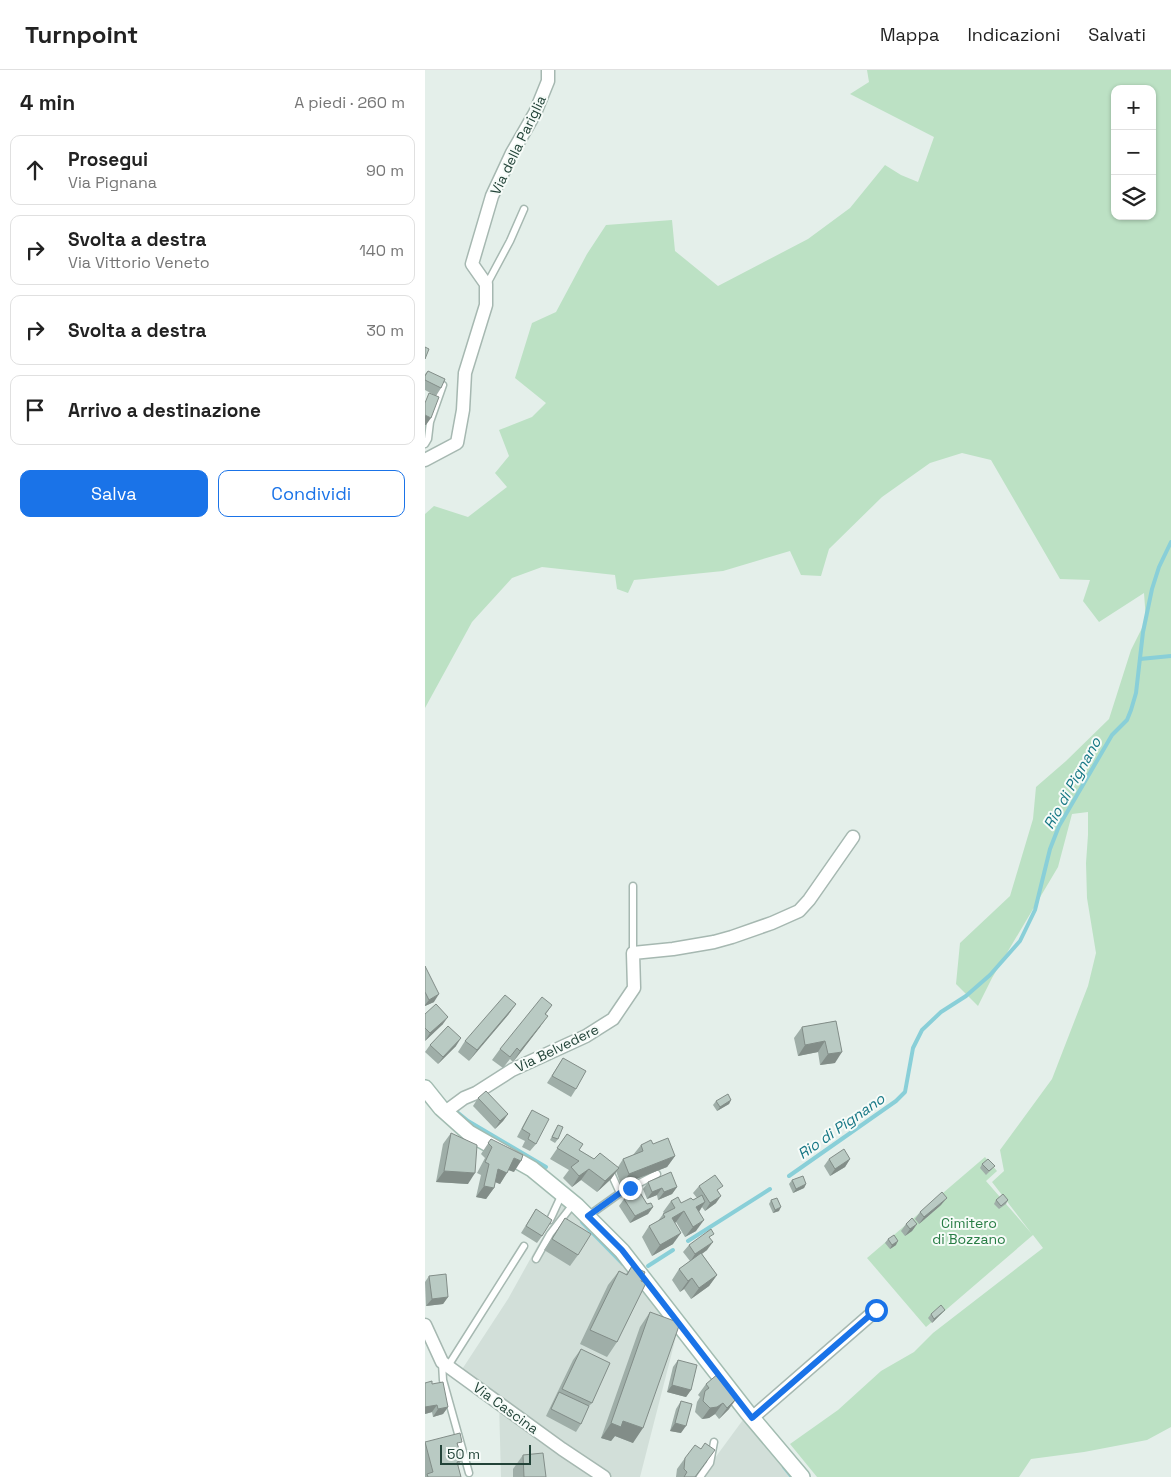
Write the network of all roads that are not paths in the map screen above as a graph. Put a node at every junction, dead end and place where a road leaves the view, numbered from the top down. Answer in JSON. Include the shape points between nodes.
{"nodes":[{"id":1,"x":548,"y":70,"type":"edge"},
{"id":2,"x":524,"y":209,"type":"dead end"},
{"id":3,"x":487,"y":284,"type":"junction"},
{"id":4,"x":443,"y":385,"type":"edge"},
{"id":5,"x":425,"y":444,"type":"edge"},
{"id":6,"x":425,"y":460,"type":"edge"},
{"id":7,"x":853,"y":837,"type":"dead end"},
{"id":8,"x":633,"y":886,"type":"dead end"},
{"id":9,"x":633,"y":952,"type":"junction"},
{"id":10,"x":426,"y":1094,"type":"edge"},
{"id":11,"x":445,"y":1112,"type":"junction"},
{"id":12,"x":608,"y":1167,"type":"edge"},
{"id":13,"x":657,"y":1174,"type":"edge"},
{"id":14,"x":630,"y":1188,"type":"junction"},
{"id":15,"x":620,"y":1193,"type":"junction"},
{"id":16,"x":562,"y":1194,"type":"junction"},
{"id":17,"x":635,"y":1195,"type":"edge"},
{"id":18,"x":574,"y":1203,"type":"junction"},
{"id":19,"x":588,"y":1216,"type":"junction"},
{"id":20,"x":550,"y":1220,"type":"edge"},
{"id":21,"x":524,"y":1246,"type":"dead end"},
{"id":22,"x":536,"y":1259,"type":"dead end"},
{"id":23,"x":876,"y":1310,"type":"dead end"},
{"id":24,"x":426,"y":1329,"type":"edge"},
{"id":25,"x":445,"y":1364,"type":"junction"},
{"id":26,"x":752,"y":1418,"type":"junction"},
{"id":27,"x":714,"y":1442,"type":"dead end"},
{"id":28,"x":469,"y":1473,"type":"dead end"},
{"id":29,"x":604,"y":1477,"type":"edge"},
{"id":30,"x":700,"y":1477,"type":"edge"},
{"id":31,"x":802,"y":1477,"type":"edge"}],
"edges":[{"from":1,"to":3,"type":"street","name":"Via della Pariglia","via":[[548,81],[535,113],[492,196],[479,236],[472,264]]},
{"from":2,"to":3,"type":"lane"},
{"from":3,"to":6,"type":"street","via":[[486,305],[465,374],[457,443]]},
{"from":4,"to":5,"type":"lane"},
{"from":7,"to":9,"type":"street","via":[[799,911],[732,938],[673,949]]},
{"from":8,"to":9,"type":"lane"},
{"from":9,"to":11,"type":"street","name":"Via Belvedere","via":[[634,988],[613,1019],[586,1036],[512,1070]]},
{"from":10,"to":11,"type":"street"},
{"from":11,"to":16,"type":"street","via":[[469,1133],[531,1169]]},
{"from":12,"to":15,"type":"lane"},
{"from":13,"to":14,"type":"lane"},
{"from":14,"to":15,"type":"lane"},
{"from":14,"to":17,"type":"lane"},
{"from":15,"to":19,"type":"lane"},
{"from":16,"to":18,"type":"street"},
{"from":16,"to":20,"type":"lane"},
{"from":18,"to":19,"type":"street"},
{"from":18,"to":22,"type":"lane"},
{"from":19,"to":26,"type":"street","via":[[622,1250]]},
{"from":21,"to":25,"type":"lane"},
{"from":23,"to":26,"type":"street"},
{"from":24,"to":25,"type":"street","name":"Via Cascina"},
{"from":25,"to":28,"type":"lane","via":[[443,1380]]},
{"from":25,"to":29,"type":"street","name":"Via Cascina"},
{"from":26,"to":31,"type":"street"},
{"from":27,"to":30,"type":"lane","via":[[710,1463]]}]}
